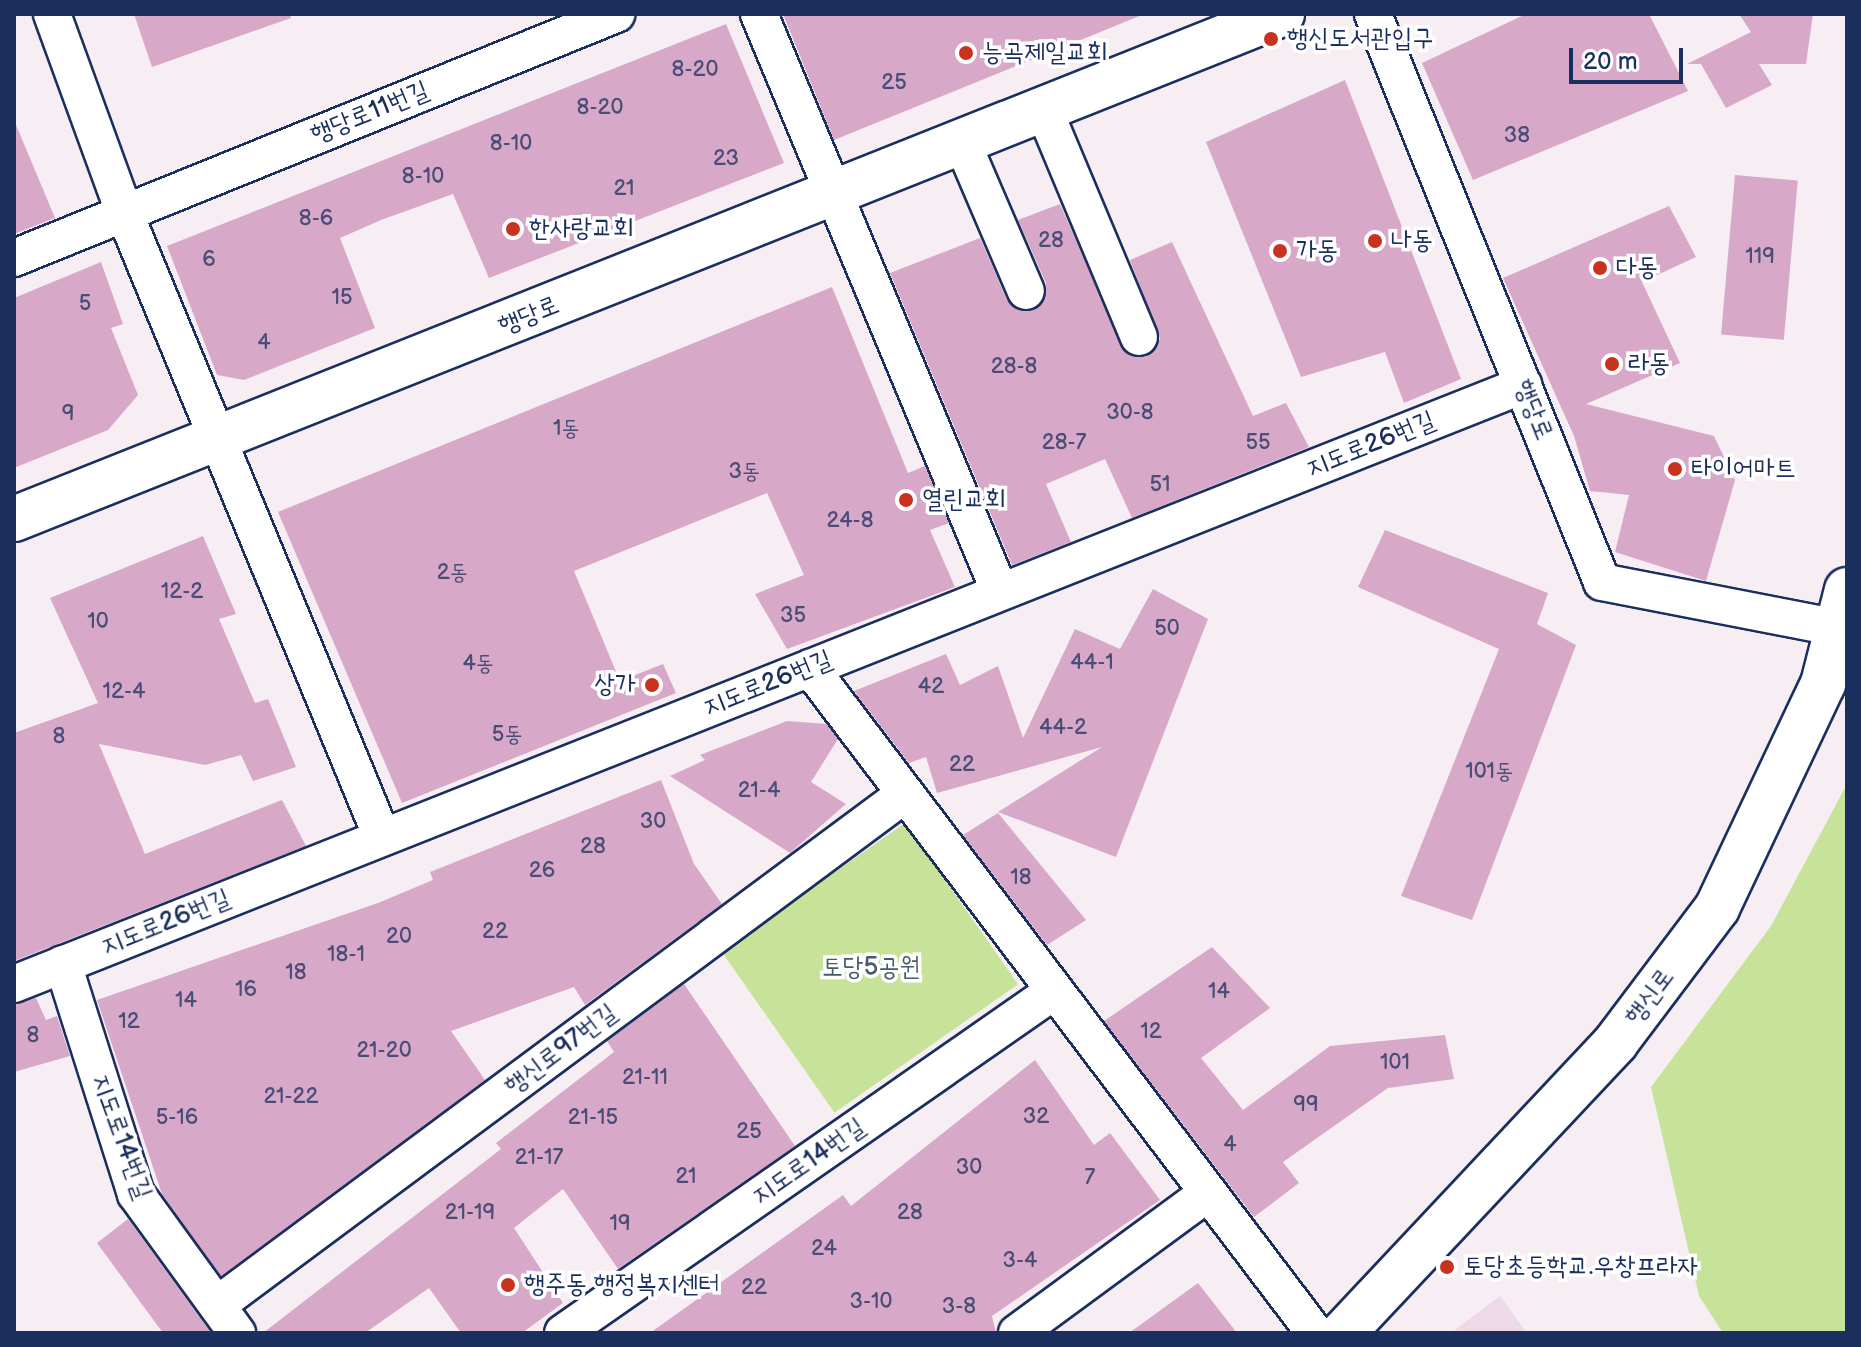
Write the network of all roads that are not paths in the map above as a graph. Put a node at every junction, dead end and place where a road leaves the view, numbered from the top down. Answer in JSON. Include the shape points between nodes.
{"nodes":[{"id":1,"x":52,"y":14,"type":"edge"},
{"id":2,"x":616,"y":14,"type":"edge"},
{"id":3,"x":759,"y":14,"type":"edge"},
{"id":4,"x":1282,"y":14,"type":"edge"},
{"id":5,"x":1373,"y":14,"type":"edge"},
{"id":6,"x":1044,"y":110,"type":"junction"},
{"id":7,"x":962,"y":142,"type":"junction"},
{"id":8,"x":836,"y":193,"type":"junction"},
{"id":9,"x":124,"y":212,"type":"junction"},
{"id":10,"x":14,"y":258,"type":"edge"},
{"id":11,"x":1026,"y":291,"type":"dead end"},
{"id":12,"x":1139,"y":337,"type":"dead end"},
{"id":13,"x":1523,"y":385,"type":"junction"},
{"id":14,"x":222,"y":438,"type":"junction"},
{"id":15,"x":14,"y":519,"type":"edge"},
{"id":16,"x":1000,"y":592,"type":"junction"},
{"id":17,"x":1844,"y":616,"type":"edge"},
{"id":18,"x":810,"y":668,"type":"junction"},
{"id":19,"x":905,"y":794,"type":"junction"},
{"id":20,"x":382,"y":837,"type":"junction"},
{"id":21,"x":63,"y":964,"type":"junction"},
{"id":22,"x":14,"y":984,"type":"edge"},
{"id":23,"x":1054,"y":991,"type":"junction"},
{"id":24,"x":1205,"y":1195,"type":"junction"},
{"id":25,"x":227,"y":1319,"type":"edge"},
{"id":26,"x":563,"y":1333,"type":"edge"},
{"id":27,"x":1017,"y":1333,"type":"edge"},
{"id":28,"x":1315,"y":1333,"type":"edge"},
{"id":29,"x":1343,"y":1333,"type":"edge"}],
"edges":[{"from":1,"to":9,"type":"street"},
{"from":2,"to":9,"type":"street","name":"행당로11번길"},
{"from":3,"to":8,"type":"street"},
{"from":4,"to":6,"type":"street","name":"행당로"},
{"from":5,"to":13,"type":"street","name":"행당로"},
{"from":6,"to":7,"type":"street","name":"행당로"},
{"from":6,"to":12,"type":"street"},
{"from":7,"to":8,"type":"street","name":"행당로"},
{"from":7,"to":11,"type":"street"},
{"from":8,"to":14,"type":"street","name":"행당로"},
{"from":8,"to":16,"type":"street"},
{"from":9,"to":10,"type":"street","name":"행당로11번길"},
{"from":9,"to":14,"type":"street"},
{"from":13,"to":16,"type":"street","name":"지도로26번길"},
{"from":13,"to":17,"type":"street","name":"행당로","via":[[1602,582]]},
{"from":14,"to":15,"type":"street","name":"행당로"},
{"from":14,"to":20,"type":"street"},
{"from":16,"to":18,"type":"street","name":"지도로26번길"},
{"from":17,"to":29,"type":"street","name":"행신로","via":[[1823,684],[1717,908],[1616,1042]]},
{"from":18,"to":19,"type":"street"},
{"from":18,"to":20,"type":"street","name":"지도로26번길"},
{"from":19,"to":23,"type":"street"},
{"from":19,"to":25,"type":"street","name":"행신로97번길"},
{"from":20,"to":21,"type":"street","name":"지도로26번길"},
{"from":21,"to":22,"type":"street","name":"지도로26번길"},
{"from":21,"to":25,"type":"street","name":"지도로14번길","via":[[136,1194]]},
{"from":23,"to":24,"type":"street"},
{"from":23,"to":26,"type":"street","name":"지도로14번길"},
{"from":24,"to":27,"type":"street"},
{"from":24,"to":28,"type":"street"}]}
